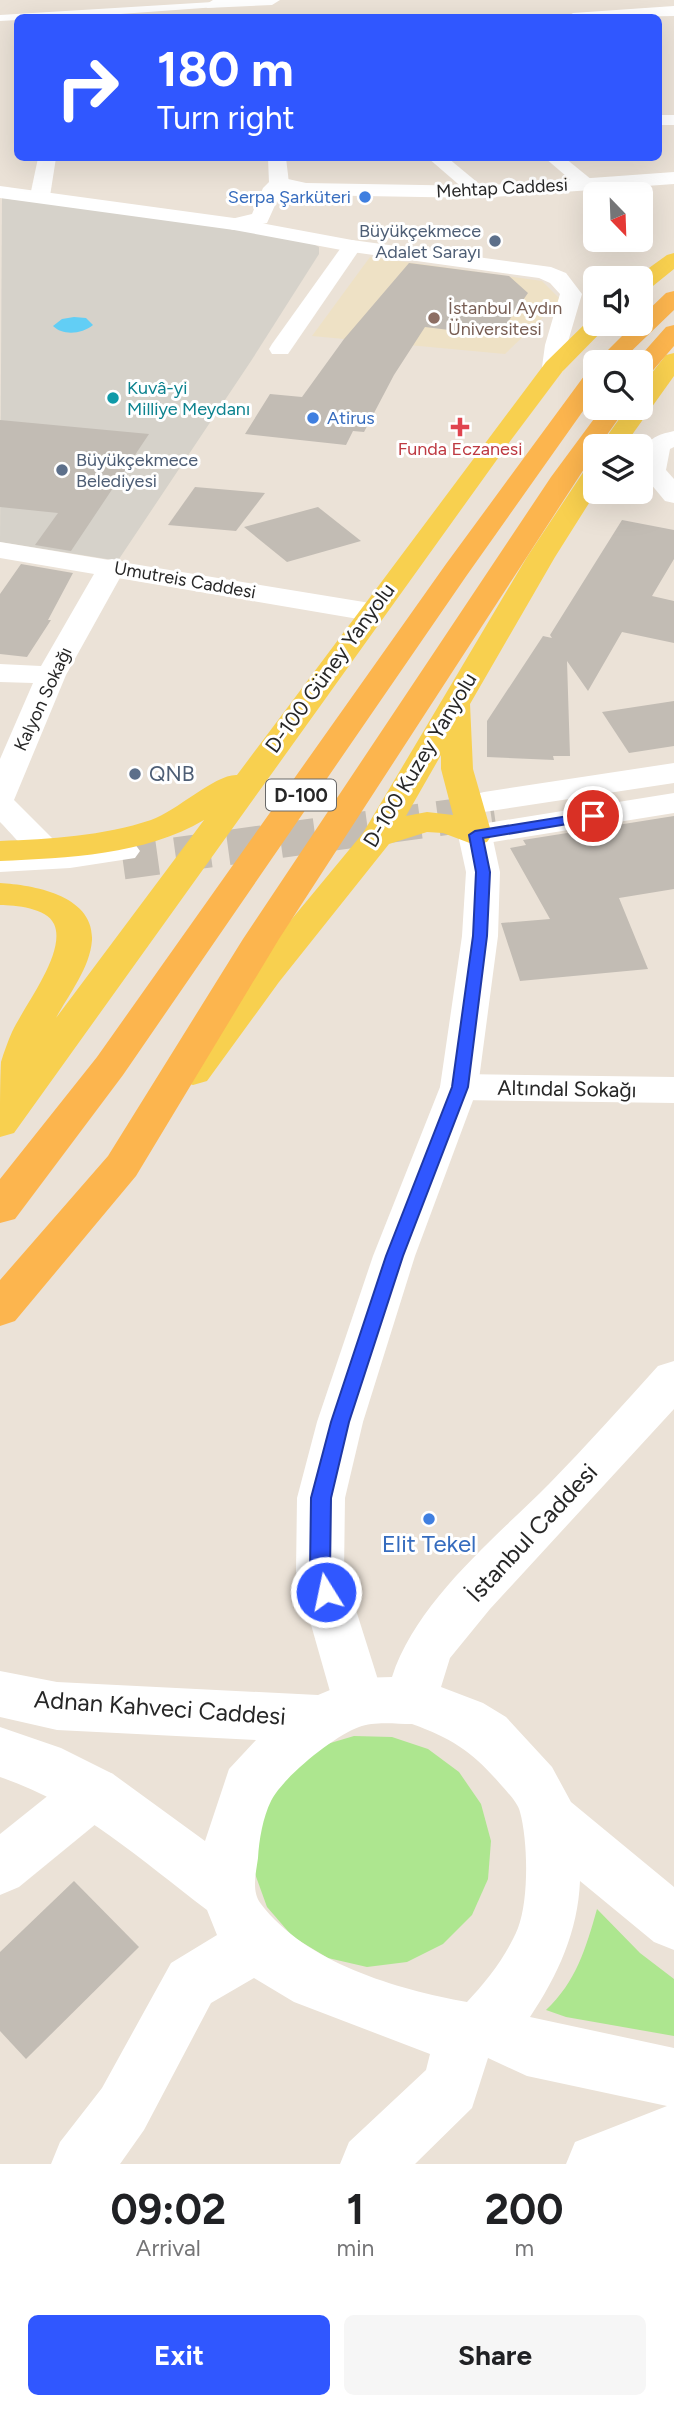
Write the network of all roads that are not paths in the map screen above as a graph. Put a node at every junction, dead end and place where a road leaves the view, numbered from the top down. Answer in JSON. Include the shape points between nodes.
{"nodes":[{"id":1,"x":272,"y":0,"type":"edge"},
{"id":2,"x":214,"y":5,"type":"junction"},
{"id":3,"x":674,"y":11,"type":"edge"},
{"id":4,"x":66,"y":14,"type":"edge"},
{"id":5,"x":247,"y":14,"type":"edge"},
{"id":6,"x":631,"y":14,"type":"edge"},
{"id":7,"x":46,"y":161,"type":"edge"},
{"id":8,"x":277,"y":161,"type":"edge"},
{"id":9,"x":442,"y":161,"type":"edge"},
{"id":10,"x":558,"y":161,"type":"edge"},
{"id":11,"x":674,"y":178,"type":"edge"},
{"id":12,"x":584,"y":182,"type":"edge"},
{"id":13,"x":616,"y":182,"type":"edge"},
{"id":14,"x":279,"y":183,"type":"junction"},
{"id":15,"x":583,"y":184,"type":"edge"},
{"id":16,"x":330,"y":190,"type":"junction"},
{"id":17,"x":0,"y":192,"type":"edge"},
{"id":18,"x":479,"y":192,"type":"junction"},
{"id":19,"x":40,"y":197,"type":"junction"},
{"id":20,"x":234,"y":224,"type":"junction"},
{"id":21,"x":289,"y":233,"type":"junction"},
{"id":22,"x":352,"y":246,"type":"junction"},
{"id":23,"x":674,"y":259,"type":"edge"},
{"id":24,"x":653,"y":275,"type":"edge"},
{"id":25,"x":674,"y":298,"type":"edge"},
{"id":26,"x":674,"y":332,"type":"edge"},
{"id":27,"x":586,"y":336,"type":"edge"},
{"id":28,"x":281,"y":349,"type":"dead end"},
{"id":29,"x":620,"y":350,"type":"edge"},
{"id":30,"x":653,"y":355,"type":"edge"},
{"id":31,"x":673,"y":363,"type":"edge"},
{"id":32,"x":554,"y":368,"type":"junction"},
{"id":33,"x":653,"y":390,"type":"edge"},
{"id":34,"x":583,"y":394,"type":"edge"},
{"id":35,"x":605,"y":420,"type":"edge"},
{"id":36,"x":673,"y":438,"type":"edge"},
{"id":37,"x":663,"y":473,"type":"edge"},
{"id":38,"x":583,"y":493,"type":"edge"},
{"id":39,"x":674,"y":495,"type":"edge"},
{"id":40,"x":0,"y":550,"type":"edge"},
{"id":41,"x":112,"y":567,"type":"junction"},
{"id":42,"x":370,"y":612,"type":"junction"},
{"id":43,"x":0,"y":673,"type":"edge"},
{"id":44,"x":51,"y":675,"type":"junction"},
{"id":45,"x":455,"y":702,"type":"junction"},
{"id":46,"x":254,"y":772,"type":"junction"},
{"id":47,"x":674,"y":773,"type":"edge"},
{"id":48,"x":674,"y":783,"type":"edge"},
{"id":49,"x":0,"y":797,"type":"edge"},
{"id":50,"x":674,"y":803,"type":"edge"},
{"id":51,"x":0,"y":804,"type":"edge"},
{"id":52,"x":484,"y":816,"type":"junction"},
{"id":53,"x":377,"y":837,"type":"junction"},
{"id":54,"x":46,"y":848,"type":"junction"},
{"id":55,"x":0,"y":851,"type":"edge"},
{"id":56,"x":0,"y":862,"type":"edge"},
{"id":57,"x":0,"y":871,"type":"edge"},
{"id":58,"x":0,"y":894,"type":"edge"},
{"id":59,"x":460,"y":1087,"type":"junction"},
{"id":60,"x":674,"y":1090,"type":"edge"},
{"id":61,"x":0,"y":1123,"type":"edge"},
{"id":62,"x":122,"y":1166,"type":"junction"},
{"id":63,"x":0,"y":1208,"type":"edge"},
{"id":64,"x":0,"y":1309,"type":"edge"},
{"id":65,"x":674,"y":1379,"type":"edge"},
{"id":66,"x":0,"y":1694,"type":"edge"},
{"id":67,"x":364,"y":1707,"type":"junction"},
{"id":68,"x":0,"y":1752,"type":"edge"},
{"id":69,"x":94,"y":1792,"type":"junction"},
{"id":70,"x":547,"y":1816,"type":"junction"},
{"id":71,"x":0,"y":1868,"type":"edge"},
{"id":72,"x":227,"y":1891,"type":"junction"},
{"id":73,"x":674,"y":1922,"type":"edge"},
{"id":74,"x":260,"y":1942,"type":"junction"},
{"id":75,"x":476,"y":2029,"type":"junction"},
{"id":76,"x":674,"y":2078,"type":"edge"},
{"id":77,"x":674,"y":2134,"type":"edge"},
{"id":78,"x":82,"y":2164,"type":"edge"},
{"id":79,"x":371,"y":2164,"type":"edge"},
{"id":80,"x":597,"y":2164,"type":"edge"}],
"edges":[{"from":1,"to":2,"type":"street"},
{"from":2,"to":4,"type":"street"},
{"from":2,"to":5,"type":"street"},
{"from":3,"to":6,"type":"street"},
{"from":7,"to":19,"type":"street"},
{"from":8,"to":14,"type":"street"},
{"from":9,"to":18,"type":"street"},
{"from":10,"to":12,"type":"street"},
{"from":11,"to":13,"type":"street","name":"Mehtap Caddesi"},
{"from":14,"to":16,"type":"street","name":"Mehtap Caddesi","via":[[289,188]]},
{"from":14,"to":20,"type":"street","via":[[260,219]]},
{"from":15,"to":18,"type":"street","name":"Mehtap Caddesi"},
{"from":16,"to":18,"type":"street","name":"Mehtap Caddesi"},
{"from":16,"to":21,"type":"street","name":"Mehtap Caddesi","via":[[282,199],[274,217],[280,229]]},
{"from":17,"to":19,"type":"street"},
{"from":19,"to":20,"type":"street"},
{"from":20,"to":21,"type":"street"},
{"from":21,"to":22,"type":"street"},
{"from":22,"to":28,"type":"street"},
{"from":22,"to":32,"type":"street","via":[[517,266],[558,278],[571,294]]},
{"from":23,"to":24,"type":"main road"},
{"from":25,"to":29,"type":"highway"},
{"from":26,"to":30,"type":"highway"},
{"from":27,"to":32,"type":"main road","name":"D-100 Güney Yanyolu"},
{"from":31,"to":33,"type":"main road"},
{"from":32,"to":42,"type":"main road","name":"D-100 Güney Yanyolu"},
{"from":34,"to":63,"type":"highway","number":"D-100","via":[[110,1066]]},
{"from":35,"to":62,"type":"highway","number":"D-100","via":[[261,939]]},
{"from":36,"to":37,"type":"street","via":[[658,445]]},
{"from":37,"to":39,"type":"street"},
{"from":38,"to":45,"type":"main road","name":"D-100 Kuzey Yanyolu"},
{"from":40,"to":41,"type":"street","name":"Umutreis Caddesi"},
{"from":41,"to":42,"type":"street","name":"Umutreis Caddesi"},
{"from":41,"to":44,"type":"street","name":"Kalyon Sokağı"},
{"from":42,"to":46,"type":"main road","name":"D-100 Güney Yanyolu"},
{"from":43,"to":44,"type":"street"},
{"from":44,"to":49,"type":"street","name":"Kalyon Sokağı"},
{"from":45,"to":52,"type":"main road","via":[[457,769]]},
{"from":45,"to":53,"type":"main road","name":"D-100 Kuzey Yanyolu"},
{"from":46,"to":54,"type":"main road","via":[[185,817],[150,832]]},
{"from":46,"to":61,"type":"main road","name":"D-100 Güney Yanyolu"},
{"from":47,"to":52,"type":"street"},
{"from":48,"to":52,"type":"street"},
{"from":50,"to":52,"type":"street"},
{"from":51,"to":54,"type":"street"},
{"from":52,"to":53,"type":"main road","via":[[451,823],[406,824]]},
{"from":52,"to":59,"type":"street","via":[[480,936]]},
{"from":53,"to":62,"type":"main road","name":"D-100 Kuzey Yanyolu","via":[[266,974]]},
{"from":54,"to":55,"type":"main road"},
{"from":56,"to":57,"type":"street","via":[[123,857]]},
{"from":58,"to":61,"type":"main road","via":[[51,903],[68,914],[75,929],[75,946],[32,1032]]},
{"from":59,"to":60,"type":"street","name":"Altındal Sokağı"},
{"from":59,"to":67,"type":"street","via":[[394,1256],[340,1422],[321,1498],[320,1572]]},
{"from":62,"to":64,"type":"highway","number":"D-100"},
{"from":65,"to":67,"type":"street","name":"İstanbul Caddesi","via":[[473,1594],[431,1644],[418,1674]]},
{"from":66,"to":67,"type":"street","name":"Adnan Kahveci Caddesi","via":[[57,1706]]},
{"from":67,"to":70,"type":"street","name":"Adnan Kahveci Caddesi","via":[[482,1729],[544,1801]]},
{"from":67,"to":72,"type":"street","via":[[280,1751],[248,1787],[232,1841]]},
{"from":68,"to":69,"type":"street","via":[[42,1766]]},
{"from":69,"to":71,"type":"street"},
{"from":69,"to":72,"type":"street"},
{"from":70,"to":73,"type":"street"},
{"from":70,"to":75,"type":"street","via":[[553,1851],[547,1927],[516,1988]]},
{"from":72,"to":74,"type":"street","via":[[240,1922]]},
{"from":74,"to":75,"type":"street","via":[[275,1959],[314,1982],[422,2023]]},
{"from":74,"to":78,"type":"street","via":[[191,1983],[122,2109]]},
{"from":75,"to":76,"type":"street","via":[[527,2048]]},
{"from":75,"to":79,"type":"street","via":[[451,2087]]},
{"from":77,"to":80,"type":"street"}]}
